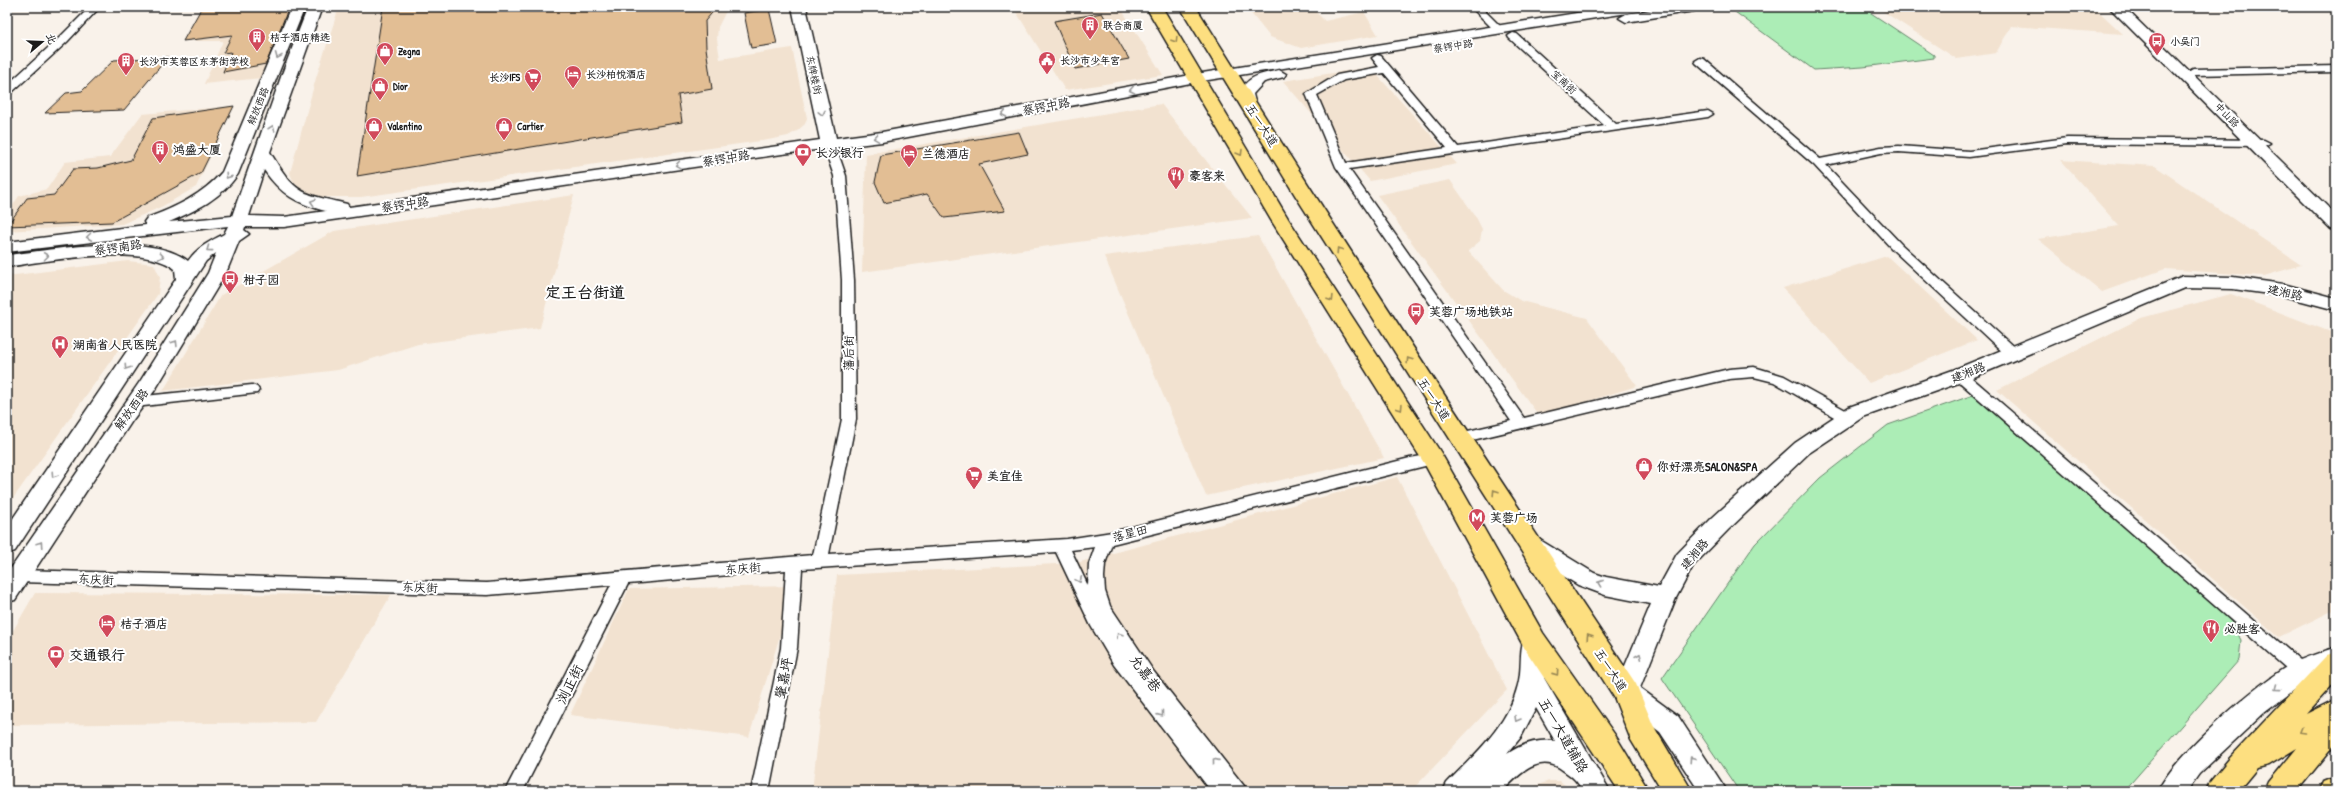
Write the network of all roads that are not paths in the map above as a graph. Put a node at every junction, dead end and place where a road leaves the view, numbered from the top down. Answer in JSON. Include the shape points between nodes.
{"nodes":[{"id":1,"x":95,"y":7,"type":"edge"},
{"id":2,"x":298,"y":7,"type":"edge"},
{"id":3,"x":315,"y":7,"type":"edge"},
{"id":4,"x":799,"y":7,"type":"edge"},
{"id":5,"x":1154,"y":7,"type":"edge"},
{"id":6,"x":1188,"y":7,"type":"edge"},
{"id":7,"x":1476,"y":7,"type":"edge"},
{"id":8,"x":1640,"y":7,"type":"edge"},
{"id":9,"x":1694,"y":7,"type":"edge"},
{"id":10,"x":2116,"y":7,"type":"edge"},
{"id":11,"x":2127,"y":7,"type":"edge"},
{"id":12,"x":1498,"y":29,"type":"junction"},
{"id":13,"x":1513,"y":36,"type":"junction"},
{"id":14,"x":1377,"y":58,"type":"junction"},
{"id":15,"x":1187,"y":60,"type":"junction"},
{"id":16,"x":1700,"y":61,"type":"dead end"},
{"id":17,"x":1386,"y":69,"type":"junction"},
{"id":18,"x":2336,"y":69,"type":"edge"},
{"id":19,"x":1276,"y":70,"type":"junction"},
{"id":20,"x":1218,"y":72,"type":"junction"},
{"id":21,"x":2193,"y":72,"type":"junction"},
{"id":22,"x":1149,"y":86,"type":"junction"},
{"id":23,"x":7,"y":91,"type":"edge"},
{"id":24,"x":1247,"y":102,"type":"junction"},
{"id":25,"x":1708,"y":114,"type":"dead end"},
{"id":26,"x":1614,"y":128,"type":"junction"},
{"id":27,"x":2259,"y":143,"type":"junction"},
{"id":28,"x":829,"y":144,"type":"junction"},
{"id":29,"x":1455,"y":151,"type":"junction"},
{"id":30,"x":263,"y":153,"type":"junction"},
{"id":31,"x":1818,"y":163,"type":"junction"},
{"id":32,"x":1342,"y":167,"type":"junction"},
{"id":33,"x":365,"y":210,"type":"junction"},
{"id":34,"x":2336,"y":214,"type":"edge"},
{"id":35,"x":235,"y":220,"type":"junction"},
{"id":36,"x":2336,"y":224,"type":"edge"},
{"id":37,"x":117,"y":233,"type":"junction"},
{"id":38,"x":7,"y":247,"type":"edge"},
{"id":39,"x":94,"y":250,"type":"junction"},
{"id":40,"x":7,"y":262,"type":"edge"},
{"id":41,"x":185,"y":280,"type":"junction"},
{"id":42,"x":2336,"y":304,"type":"edge"},
{"id":43,"x":2013,"y":354,"type":"junction"},
{"id":44,"x":1960,"y":375,"type":"junction"},
{"id":45,"x":252,"y":390,"type":"dead end"},
{"id":46,"x":135,"y":402,"type":"junction"},
{"id":47,"x":1846,"y":417,"type":"junction"},
{"id":48,"x":1521,"y":424,"type":"junction"},
{"id":49,"x":1460,"y":438,"type":"junction"},
{"id":50,"x":1433,"y":459,"type":"junction"},
{"id":51,"x":1107,"y":539,"type":"junction"},
{"id":52,"x":1528,"y":544,"type":"junction"},
{"id":53,"x":7,"y":546,"type":"edge"},
{"id":54,"x":1061,"y":546,"type":"junction"},
{"id":55,"x":820,"y":561,"type":"junction"},
{"id":56,"x":794,"y":564,"type":"junction"},
{"id":57,"x":623,"y":578,"type":"junction"},
{"id":58,"x":13,"y":585,"type":"edge"},
{"id":59,"x":1665,"y":597,"type":"junction"},
{"id":60,"x":7,"y":602,"type":"edge"},
{"id":61,"x":1534,"y":641,"type":"junction"},
{"id":62,"x":2336,"y":658,"type":"edge"},
{"id":63,"x":2336,"y":663,"type":"edge"},
{"id":64,"x":2301,"y":671,"type":"junction"},
{"id":65,"x":1532,"y":679,"type":"junction"},
{"id":66,"x":1626,"y":692,"type":"junction"},
{"id":67,"x":2336,"y":711,"type":"edge"},
{"id":68,"x":2336,"y":722,"type":"edge"},
{"id":69,"x":2238,"y":768,"type":"junction"},
{"id":70,"x":1592,"y":782,"type":"edge"},
{"id":71,"x":514,"y":791,"type":"edge"},
{"id":72,"x":760,"y":791,"type":"edge"},
{"id":73,"x":1222,"y":791,"type":"edge"},
{"id":74,"x":1239,"y":791,"type":"edge"},
{"id":75,"x":1456,"y":791,"type":"edge"},
{"id":76,"x":1486,"y":791,"type":"edge"},
{"id":77,"x":1635,"y":791,"type":"edge"},
{"id":78,"x":1678,"y":791,"type":"edge"},
{"id":79,"x":1714,"y":791,"type":"edge"},
{"id":80,"x":2171,"y":791,"type":"edge"},
{"id":81,"x":2220,"y":791,"type":"edge"},
{"id":82,"x":2279,"y":791,"type":"edge"}],
"edges":[{"from":1,"to":23,"type":"street"},
{"from":2,"to":37,"type":"main road","name":"解放西路","one_way":true,"via":[[235,163],[224,182],[183,208],[158,220]]},
{"from":30,"to":3,"type":"main road","name":"解放西路","one_way":true,"via":[[289,74]]},
{"from":4,"to":28,"type":"main road","name":"东牌楼街","one_way":true},
{"from":5,"to":15,"type":"main road","name":"五一大道","one_way":true},
{"from":6,"to":20,"type":"main road","name":"五一大道"},
{"from":7,"to":12,"type":"street"},
{"from":8,"to":12,"type":"main road","name":"蔡锷中路"},
{"from":9,"to":13,"type":"main road","name":"蔡锷中路"},
{"from":10,"to":27,"type":"main road","name":"中山路"},
{"from":11,"to":21,"type":"main road","name":"中山路"},
{"from":12,"to":19,"type":"main road","name":"蔡锷中路"},
{"from":13,"to":14,"type":"main road","name":"蔡锷中路"},
{"from":13,"to":26,"type":"street","name":"宝南街"},
{"from":14,"to":17,"type":"street"},
{"from":14,"to":19,"type":"main road","name":"蔡锷中路"},
{"from":15,"to":20,"type":"main road","name":"五一大道"},
{"from":15,"to":22,"type":"main road","via":[[1187,66],[1183,71],[1169,80]]},
{"from":16,"to":31,"type":"street"},
{"from":17,"to":29,"type":"street"},
{"from":17,"to":32,"type":"street","via":[[1340,77],[1311,94]]},
{"from":18,"to":21,"type":"street"},
{"from":19,"to":20,"type":"main road","name":"蔡锷中路"},
{"from":19,"to":24,"type":"main road","via":[[1252,84],[1246,94]]},
{"from":20,"to":22,"type":"main road","name":"蔡锷中路"},
{"from":20,"to":24,"type":"main road","name":"五一大道"},
{"from":20,"to":50,"type":"main road","name":"五一大道","one_way":true,"via":[[1280,220]]},
{"from":21,"to":27,"type":"main road","name":"中山路"},
{"from":22,"to":28,"type":"main road","name":"蔡锷中路","one_way":true,"via":[[882,137]]},
{"from":49,"to":24,"type":"main road","name":"五一大道","one_way":true},
{"from":25,"to":26,"type":"street"},
{"from":26,"to":29,"type":"street"},
{"from":27,"to":31,"type":"street","via":[[2067,141],[1969,154],[1881,150]]},
{"from":27,"to":34,"type":"main road","name":"中山路"},
{"from":27,"to":36,"type":"main road","name":"中山路"},
{"from":28,"to":33,"type":"main road","name":"蔡锷中路","one_way":true},
{"from":28,"to":55,"type":"street","name":"藩后街","via":[[840,176],[843,210],[848,280],[849,419]]},
{"from":29,"to":32,"type":"street"},
{"from":33,"to":30,"type":"main road","one_way":true,"via":[[332,207],[299,197],[283,187]]},
{"from":30,"to":35,"type":"main road","name":"解放西路"},
{"from":31,"to":43,"type":"street","via":[[1897,247]]},
{"from":32,"to":48,"type":"street"},
{"from":33,"to":35,"type":"main road","name":"蔡锷中路","via":[[284,222]]},
{"from":35,"to":37,"type":"main road","name":"蔡锷南路"},
{"from":35,"to":39,"type":"main road","name":"蔡锷南路","via":[[186,237]]},
{"from":35,"to":41,"type":"main road","one_way":true,"via":[[206,250]]},
{"from":46,"to":35,"type":"main road","name":"解放西路","one_way":true,"via":[[217,273]]},
{"from":37,"to":38,"type":"main road","name":"蔡锷南路","one_way":true},
{"from":40,"to":39,"type":"main road","name":"蔡锷南路","one_way":true},
{"from":39,"to":41,"type":"main road","one_way":true,"via":[[136,252],[170,258],[184,266]]},
{"from":41,"to":53,"type":"main road","one_way":true},
{"from":42,"to":43,"type":"main road","name":"建湘路","via":[[2283,290],[2234,282],[2183,282]]},
{"from":43,"to":44,"type":"main road","name":"建湘路"},
{"from":44,"to":47,"type":"main road","name":"建湘路"},
{"from":44,"to":64,"type":"street"},
{"from":45,"to":46,"type":"street"},
{"from":58,"to":46,"type":"main road","name":"解放西路","one_way":true},
{"from":47,"to":48,"type":"street","via":[[1779,379],[1754,372],[1729,374]]},
{"from":47,"to":59,"type":"main road","name":"建湘路","via":[[1802,448],[1720,524],[1685,560]]},
{"from":48,"to":49,"type":"street"},
{"from":52,"to":49,"type":"main road","name":"五一大道","one_way":true},
{"from":50,"to":51,"type":"street","name":"落星田"},
{"from":50,"to":61,"type":"main road","name":"五一大道"},
{"from":51,"to":54,"type":"street","name":"落星田"},
{"from":74,"to":51,"type":"street","name":"允嘉巷","one_way":true,"via":[[1162,696],[1108,617],[1097,593],[1095,579],[1097,562]]},
{"from":59,"to":52,"type":"main road","one_way":true,"via":[[1605,586],[1586,579]]},
{"from":66,"to":52,"type":"main road","name":"五一大道","one_way":true},
{"from":54,"to":55,"type":"street","name":"落星田"},
{"from":54,"to":73,"type":"street","name":"允嘉巷","one_way":true,"via":[[1097,621],[1120,660]]},
{"from":55,"to":56,"type":"street","name":"东庆街"},
{"from":56,"to":57,"type":"street","name":"东庆街"},
{"from":56,"to":72,"type":"street","name":"肇嘉坪","via":[[789,648]]},
{"from":57,"to":58,"type":"street","name":"东庆街","via":[[487,589]]},
{"from":57,"to":71,"type":"street","name":"浏正街"},
{"from":58,"to":60,"type":"main road","name":"解放西路"},
{"from":66,"to":59,"type":"main road","name":"建湘路","one_way":true},
{"from":61,"to":65,"type":"main road"},
{"from":61,"to":77,"type":"main road","name":"五一大道","one_way":true},
{"from":62,"to":64,"type":"main road"},
{"from":63,"to":69,"type":"main road"},
{"from":64,"to":80,"type":"main road","one_way":true,"via":[[2255,705],[2226,731],[2190,766]]},
{"from":65,"to":70,"type":"main road","name":"五一大道辅路"},
{"from":65,"to":75,"type":"main road","one_way":true,"via":[[1528,699],[1510,730]]},
{"from":66,"to":78,"type":"main road","name":"五一大道","via":[[1641,731]]},
{"from":79,"to":66,"type":"main road","one_way":true,"via":[[1669,724]]},
{"from":67,"to":69,"type":"main road","one_way":true},
{"from":68,"to":82,"type":"main road"},
{"from":69,"to":81,"type":"main road"},
{"from":70,"to":76,"type":"main road","via":[[1574,762],[1549,752],[1535,752],[1515,761]]}]}
